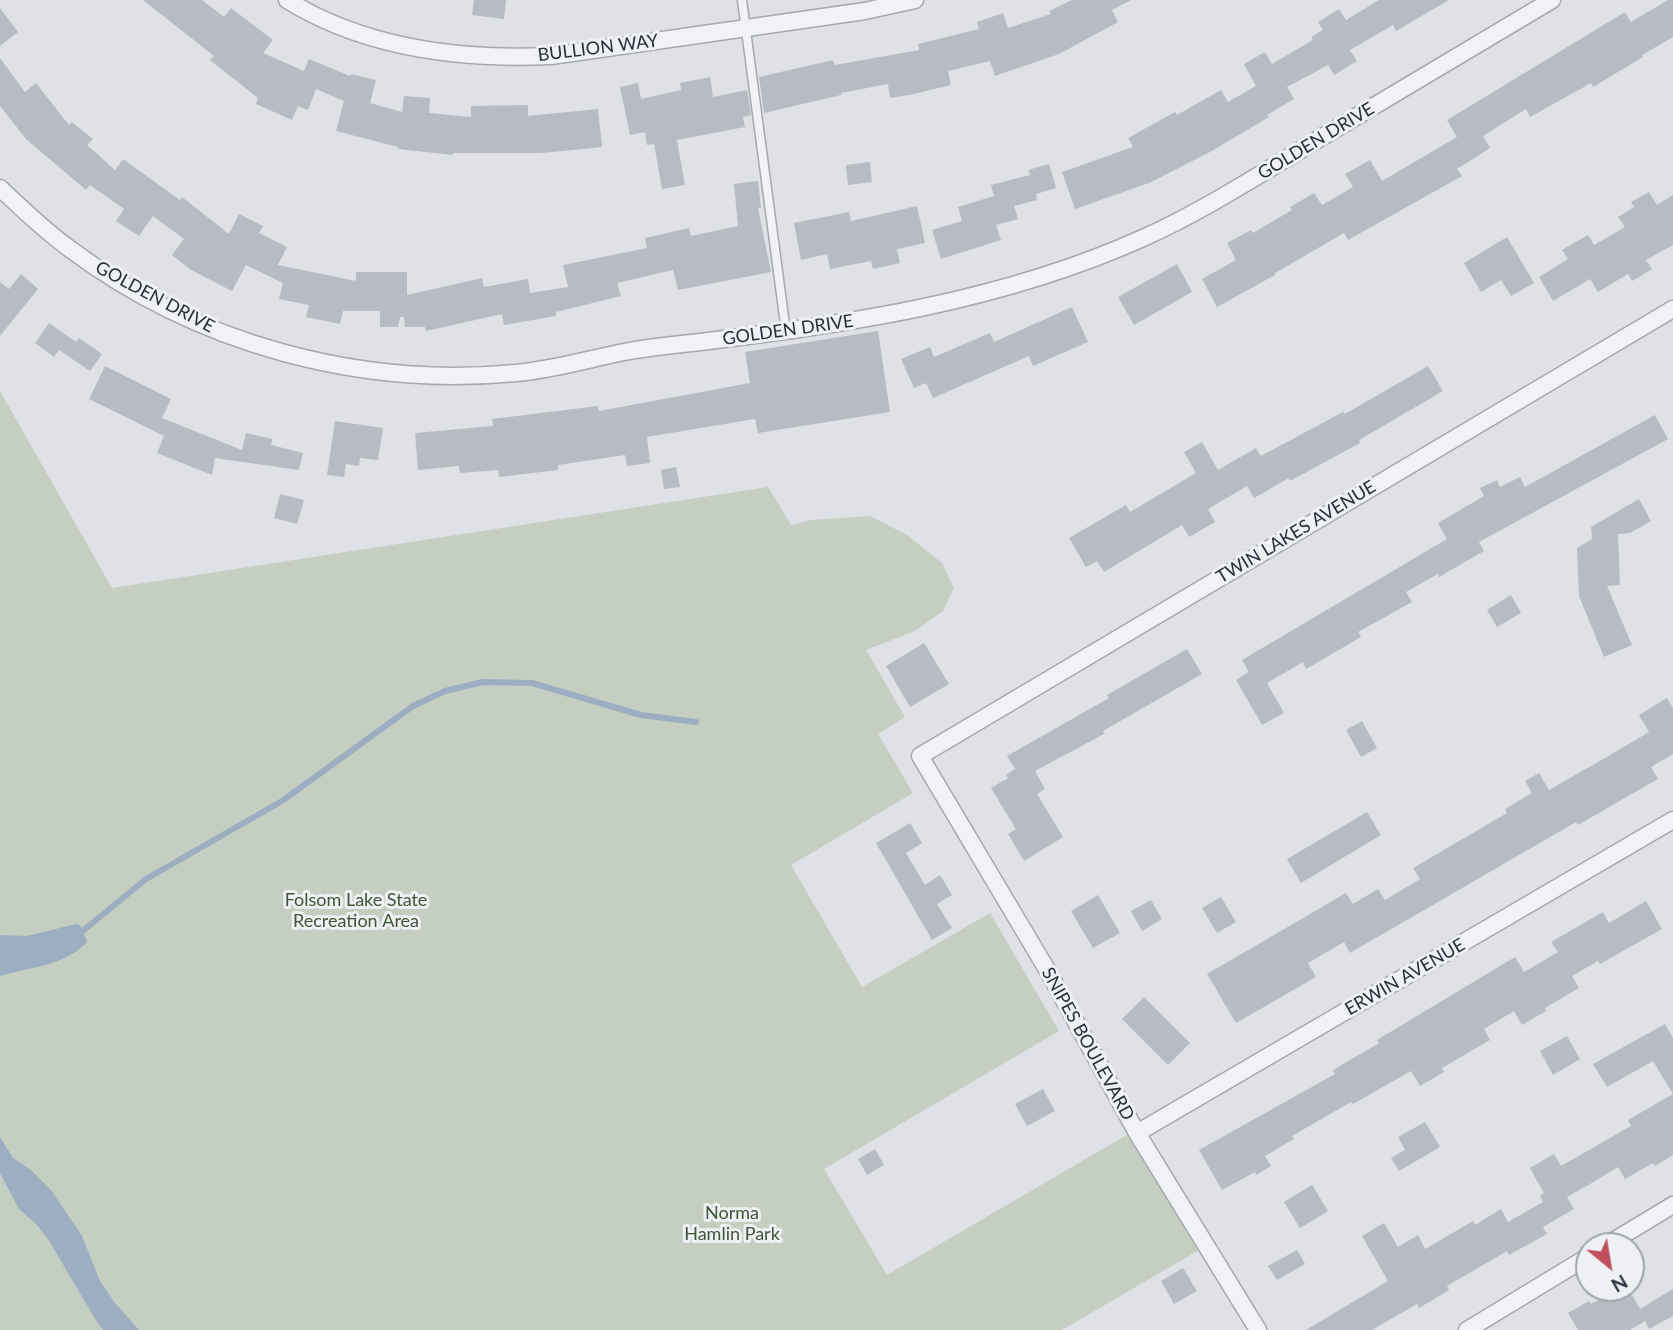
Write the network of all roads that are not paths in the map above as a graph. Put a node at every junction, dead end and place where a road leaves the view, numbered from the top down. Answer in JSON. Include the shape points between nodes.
{"nodes":[{"id":1,"x":287,"y":0,"type":"edge"},
{"id":2,"x":742,"y":0,"type":"edge"},
{"id":3,"x":915,"y":0,"type":"edge"},
{"id":4,"x":1552,"y":0,"type":"edge"},
{"id":5,"x":747,"y":28,"type":"junction"},
{"id":6,"x":0,"y":188,"type":"edge"},
{"id":7,"x":1673,"y":309,"type":"edge"},
{"id":8,"x":786,"y":332,"type":"junction"},
{"id":9,"x":920,"y":756,"type":"joint"},
{"id":10,"x":1673,"y":820,"type":"edge"},
{"id":11,"x":1137,"y":1133,"type":"junction"},
{"id":12,"x":1673,"y":1205,"type":"edge"},
{"id":13,"x":1628,"y":1232,"type":"edge"},
{"id":14,"x":1575,"y":1264,"type":"edge"},
{"id":15,"x":1258,"y":1330,"type":"edge"},
{"id":16,"x":1467,"y":1330,"type":"edge"}],
"edges":[{"from":1,"to":5,"type":"street","name":"BULLION WAY","via":[[380,40],[473,57],[551,56]]},
{"from":2,"to":5,"type":"lane"},
{"from":3,"to":5,"type":"street","name":"BULLION WAY"},
{"from":4,"to":8,"type":"street","name":"GOLDEN DRIVE","via":[[1231,191],[1143,238],[967,298]]},
{"from":5,"to":8,"type":"lane"},
{"from":6,"to":8,"type":"street","name":"GOLDEN DRIVE","via":[[69,248],[138,292],[217,331],[323,363],[410,375],[520,373],[631,350]]},
{"from":7,"to":9,"type":"street","name":"TWIN LAKES AVENUE"},
{"from":9,"to":11,"type":"street","name":"SNIPES BOULEVARD","via":[[1049,973]]},
{"from":10,"to":11,"type":"street","name":"ERWIN AVENUE"},
{"from":11,"to":15,"type":"street","name":"SNIPES BOULEVARD"},
{"from":12,"to":13,"type":"street"},
{"from":14,"to":16,"type":"street"}]}
